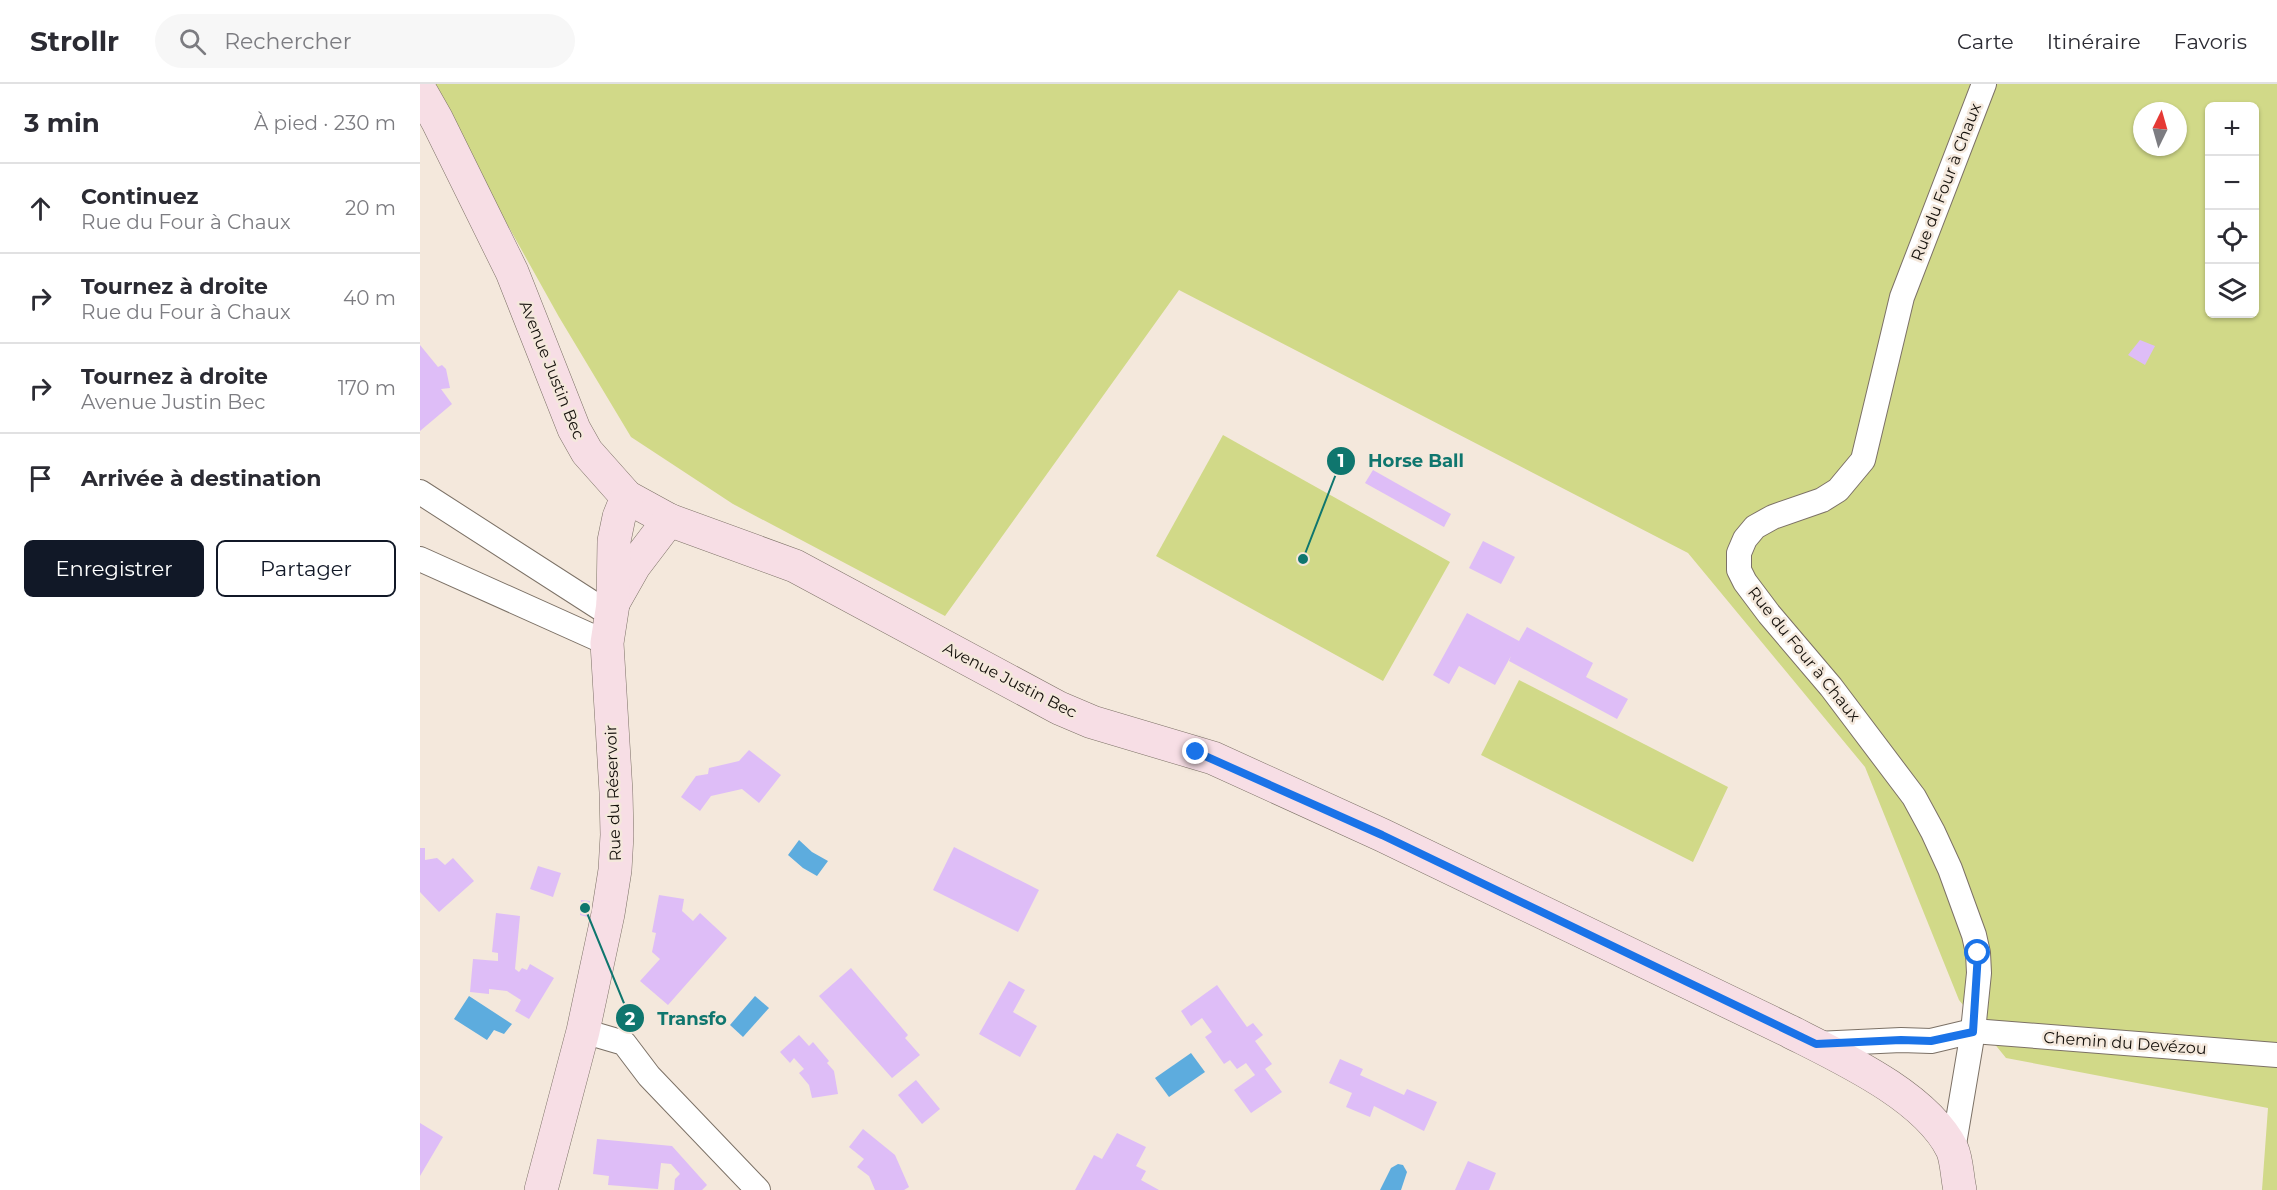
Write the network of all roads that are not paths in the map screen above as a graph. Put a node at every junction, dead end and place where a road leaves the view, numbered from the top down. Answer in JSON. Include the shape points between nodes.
{"nodes":[{"id":1,"x":1984,"y":84,"type":"edge"},
{"id":2,"x":420,"y":90,"type":"edge"},
{"id":3,"x":420,"y":492,"type":"edge"},
{"id":4,"x":627,"y":497,"type":"junction"},
{"id":5,"x":669,"y":520,"type":"junction"},
{"id":6,"x":420,"y":559,"type":"edge"},
{"id":7,"x":610,"y":621,"type":"junction"},
{"id":8,"x":583,"y":1031,"type":"junction"},
{"id":9,"x":1973,"y":1032,"type":"junction"},
{"id":10,"x":1816,"y":1044,"type":"junction"},
{"id":11,"x":2277,"y":1055,"type":"edge"},
{"id":12,"x":1953,"y":1150,"type":"junction"},
{"id":13,"x":541,"y":1190,"type":"edge"},
{"id":14,"x":758,"y":1190,"type":"edge"},
{"id":15,"x":1960,"y":1190,"type":"edge"}],
"edges":[{"from":1,"to":9,"type":"street","name":"Rue du Four à Chaux","via":[[1902,297],[1863,460],[1838,490],[1822,500],[1755,527],[1739,553],[1739,570],[1745,582],[1894,768],[1933,832],[1950,869],[1978,953]]},
{"from":2,"to":4,"type":"street","name":"Avenue Justin Bec","via":[[512,272],[574,429],[586,452]]},
{"from":3,"to":7,"type":"street"},
{"from":4,"to":5,"type":"street","name":"Avenue Justin Bec"},
{"from":4,"to":7,"type":"street","name":"Rue du Réservoir","via":[[614,541]]},
{"from":5,"to":7,"type":"street","via":[[634,566]]},
{"from":5,"to":10,"type":"street","name":"Avenue Justin Bec","via":[[795,567],[1059,708],[1092,722],[1213,758],[1382,835]]},
{"from":6,"to":7,"type":"street"},
{"from":7,"to":8,"type":"street","name":"Rue du Réservoir","via":[[615,870]]},
{"from":8,"to":13,"type":"street","name":"Rue du Réservoir"},
{"from":8,"to":14,"type":"street","via":[[624,1043],[649,1076]]},
{"from":9,"to":10,"type":"street","via":[[1931,1041]]},
{"from":9,"to":11,"type":"street","name":"Chemin du Devézou"},
{"from":9,"to":12,"type":"street","name":"Rue du Four à Chaux"},
{"from":10,"to":12,"type":"street","name":"Avenue Justin Bec","via":[[1882,1082],[1932,1119]]},
{"from":12,"to":15,"type":"street","name":"Avenue Justin Bec"}]}
